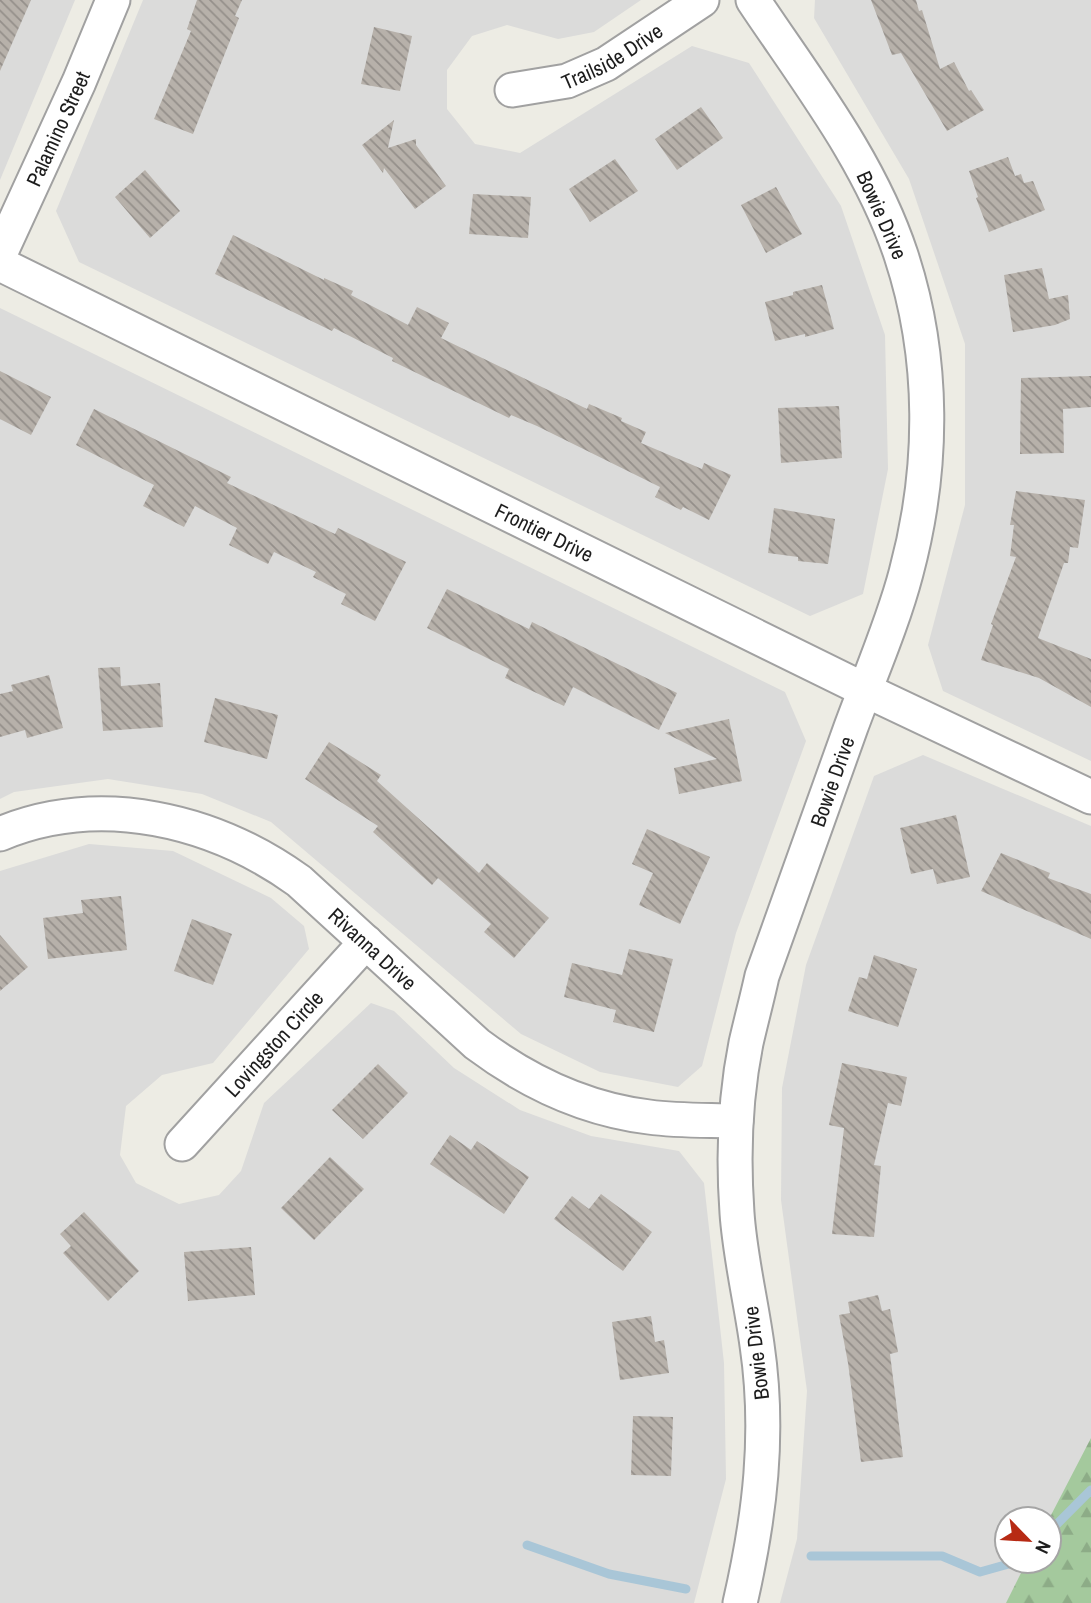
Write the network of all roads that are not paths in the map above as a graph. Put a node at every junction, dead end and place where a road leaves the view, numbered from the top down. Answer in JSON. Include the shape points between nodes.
{"nodes":[{"id":1,"x":113,"y":0,"type":"edge"},
{"id":2,"x":702,"y":0,"type":"edge"},
{"id":3,"x":752,"y":0,"type":"edge"},
{"id":4,"x":512,"y":90,"type":"dead end"},
{"id":5,"x":0,"y":254,"type":"edge"},
{"id":6,"x":0,"y":264,"type":"edge"},
{"id":7,"x":865,"y":690,"type":"junction"},
{"id":8,"x":1091,"y":797,"type":"edge"},
{"id":9,"x":0,"y":834,"type":"edge"},
{"id":10,"x":366,"y":942,"type":"junction"},
{"id":11,"x":736,"y":1121,"type":"junction"},
{"id":12,"x":182,"y":1144,"type":"dead end"},
{"id":13,"x":740,"y":1603,"type":"edge"}],
"edges":[{"from":1,"to":5,"type":"street","name":"Palamino Street"},
{"from":2,"to":4,"type":"street","name":"Trailside Drive","via":[[606,64],[567,81]]},
{"from":3,"to":7,"type":"street","name":"Bowie Drive","via":[[865,173],[900,253],[919,324],[927,411],[923,498],[906,574]]},
{"from":6,"to":7,"type":"street","name":"Frontier Drive"},
{"from":7,"to":8,"type":"street","name":"Frontier Drive"},
{"from":7,"to":11,"type":"street","name":"Bowie Drive","via":[[762,976],[746,1045]]},
{"from":9,"to":10,"type":"street","name":"Rivanna Drive","via":[[48,820],[125,814],[205,830],[274,863]]},
{"from":10,"to":11,"type":"street","name":"Rivanna Drive","via":[[477,1044],[542,1086],[621,1113]]},
{"from":10,"to":12,"type":"street","name":"Lovingston Circle"},
{"from":11,"to":13,"type":"street","name":"Bowie Drive","via":[[737,1213],[763,1416],[755,1538]]}]}
